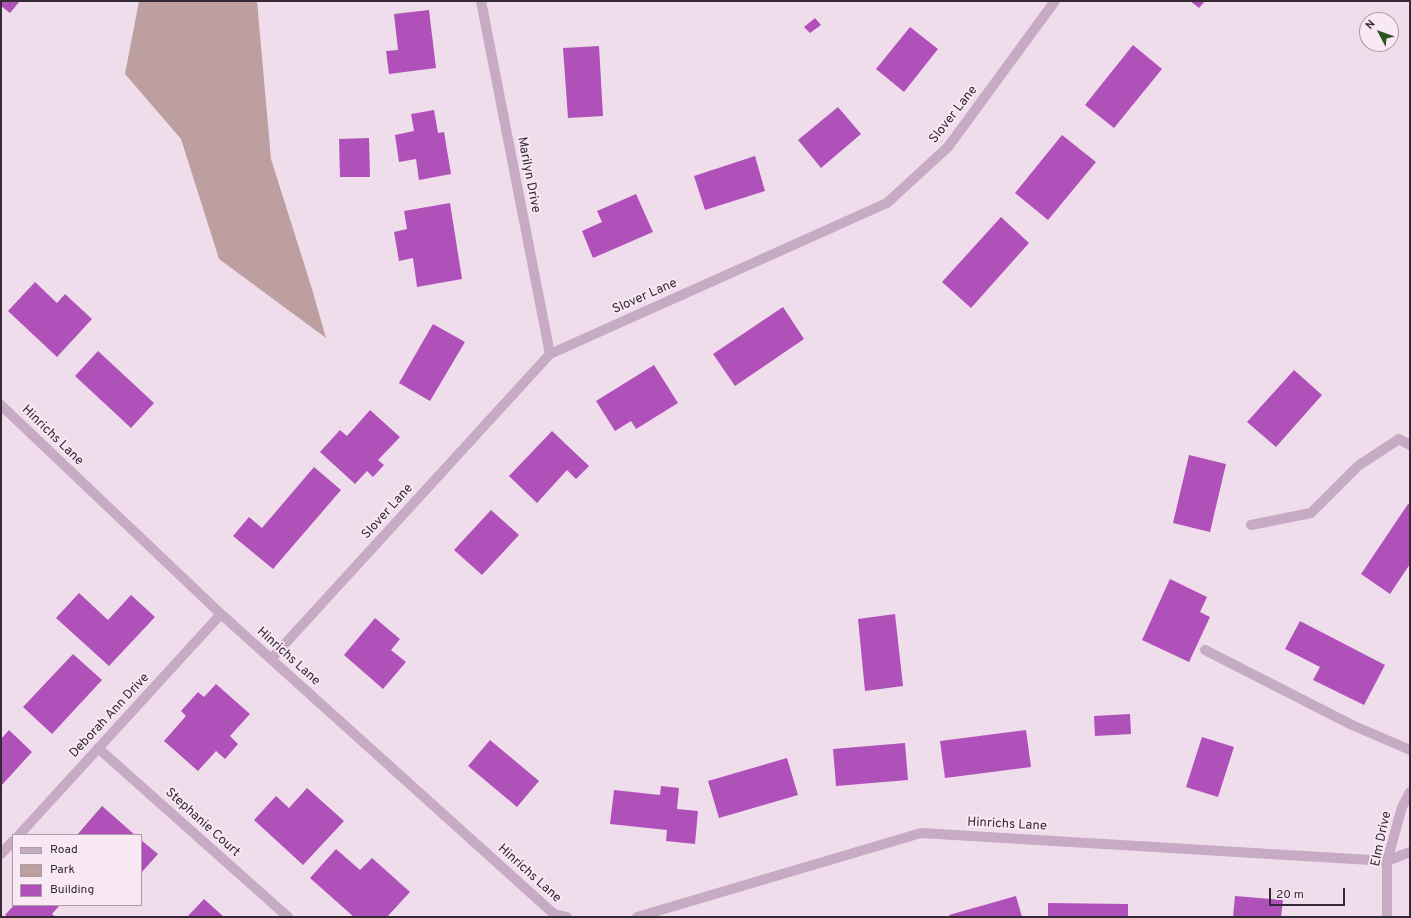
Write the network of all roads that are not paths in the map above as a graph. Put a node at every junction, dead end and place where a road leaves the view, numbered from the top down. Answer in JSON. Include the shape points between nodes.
{"nodes":[{"id":1,"x":481,"y":1,"type":"edge"},
{"id":2,"x":1054,"y":1,"type":"edge"},
{"id":3,"x":550,"y":354,"type":"junction"},
{"id":4,"x":1,"y":404,"type":"edge"},
{"id":5,"x":1410,"y":445,"type":"edge"},
{"id":6,"x":1251,"y":526,"type":"dead end"},
{"id":7,"x":221,"y":614,"type":"junction"},
{"id":8,"x":1205,"y":650,"type":"dead end"},
{"id":9,"x":271,"y":660,"type":"junction"},
{"id":10,"x":98,"y":748,"type":"junction"},
{"id":11,"x":1410,"y":750,"type":"edge"},
{"id":12,"x":1410,"y":792,"type":"edge"},
{"id":13,"x":20,"y":834,"type":"edge"},
{"id":14,"x":12,"y":842,"type":"edge"},
{"id":15,"x":1410,"y":852,"type":"edge"},
{"id":16,"x":1,"y":854,"type":"edge"},
{"id":17,"x":1387,"y":861,"type":"junction"},
{"id":18,"x":288,"y":917,"type":"edge"},
{"id":19,"x":567,"y":917,"type":"edge"},
{"id":20,"x":637,"y":917,"type":"edge"},
{"id":21,"x":1387,"y":917,"type":"edge"}],
"edges":[{"from":1,"to":3,"type":"street","name":"Marilyn Drive"},
{"from":2,"to":3,"type":"street","name":"Slover Lane","via":[[948,147],[887,203]]},
{"from":3,"to":9,"type":"street","name":"Slover Lane"},
{"from":4,"to":7,"type":"street","name":"Hinrichs Lane"},
{"from":5,"to":6,"type":"street","via":[[1399,439],[1358,466],[1311,513]]},
{"from":7,"to":9,"type":"street","name":"Hinrichs Lane"},
{"from":7,"to":10,"type":"street","name":"Deborah Ann Drive"},
{"from":8,"to":11,"type":"street","via":[[1352,725]]},
{"from":9,"to":19,"type":"street","name":"Hinrichs Lane","via":[[554,914]]},
{"from":10,"to":13,"type":"street","name":"Deborah Ann Drive"},
{"from":10,"to":18,"type":"street","name":"Stephanie Court"},
{"from":12,"to":17,"type":"street","name":"Elm Drive","via":[[1402,807]]},
{"from":14,"to":16,"type":"street"},
{"from":15,"to":17,"type":"street"},
{"from":17,"to":20,"type":"street","name":"Hinrichs Lane","via":[[921,834]]},
{"from":17,"to":21,"type":"street","name":"Elm Drive"}]}
